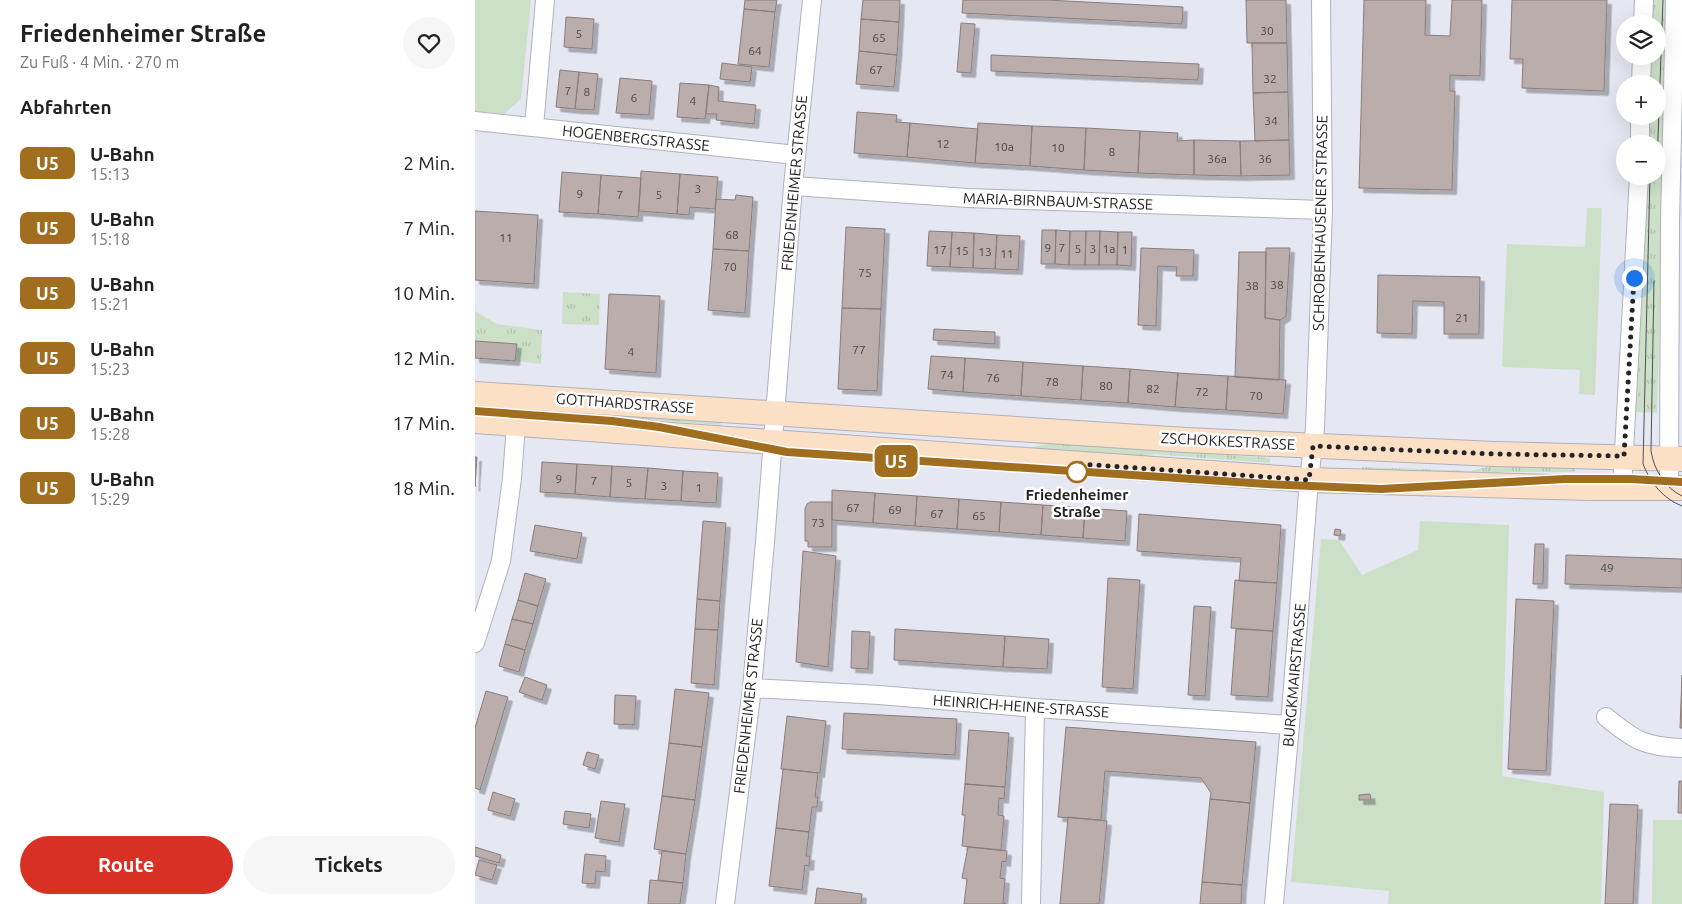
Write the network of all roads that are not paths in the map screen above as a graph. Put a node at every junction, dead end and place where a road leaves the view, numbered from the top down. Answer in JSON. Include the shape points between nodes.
{"nodes":[{"id":1,"x":545,"y":0,"type":"edge"},
{"id":2,"x":812,"y":0,"type":"edge"},
{"id":3,"x":1321,"y":0,"type":"edge"},
{"id":4,"x":1644,"y":0,"type":"edge"},
{"id":5,"x":1675,"y":0,"type":"edge"},
{"id":6,"x":1643,"y":15,"type":"edge"},
{"id":7,"x":475,"y":121,"type":"edge"},
{"id":8,"x":534,"y":127,"type":"junction"},
{"id":9,"x":796,"y":155,"type":"junction"},
{"id":10,"x":1639,"y":185,"type":"edge"},
{"id":11,"x":793,"y":186,"type":"junction"},
{"id":12,"x":1323,"y":210,"type":"junction"},
{"id":13,"x":1676,"y":223,"type":"edge"},
{"id":14,"x":475,"y":394,"type":"edge"},
{"id":15,"x":775,"y":413,"type":"junction"},
{"id":16,"x":475,"y":422,"type":"edge"},
{"id":17,"x":516,"y":424,"type":"junction"},
{"id":18,"x":772,"y":442,"type":"junction"},
{"id":19,"x":1313,"y":446,"type":"junction"},
{"id":20,"x":1624,"y":456,"type":"junction"},
{"id":21,"x":1676,"y":458,"type":"edge"},
{"id":22,"x":1309,"y":480,"type":"junction"},
{"id":23,"x":1622,"y":488,"type":"junction"},
{"id":24,"x":1676,"y":488,"type":"edge"},
{"id":25,"x":475,"y":643,"type":"edge"},
{"id":26,"x":751,"y":688,"type":"junction"},
{"id":27,"x":1035,"y":708,"type":"junction"},
{"id":28,"x":1606,"y":717,"type":"dead end"},
{"id":29,"x":1290,"y":725,"type":"junction"},
{"id":30,"x":1682,"y":748,"type":"edge"},
{"id":31,"x":725,"y":904,"type":"edge"},
{"id":32,"x":1031,"y":904,"type":"edge"},
{"id":33,"x":1274,"y":904,"type":"edge"}],
"edges":[{"from":1,"to":8,"type":"street"},
{"from":2,"to":9,"type":"street","name":"FRIEDENHEIMER STRASSE"},
{"from":3,"to":12,"type":"street","name":"SCHROBENHAUSENER STRASSE"},
{"from":4,"to":6,"type":"street"},
{"from":5,"to":13,"type":"street"},
{"from":7,"to":8,"type":"street","name":"HOGENBERGSTRASSE"},
{"from":8,"to":9,"type":"street","name":"HOGENBERGSTRASSE"},
{"from":9,"to":11,"type":"street","name":"FRIEDENHEIMER STRASSE"},
{"from":10,"to":20,"type":"street"},
{"from":11,"to":12,"type":"street","name":"MARIA-BIRNBAUM-STRASSE","via":[[975,198]]},
{"from":11,"to":15,"type":"street","name":"FRIEDENHEIMER STRASSE"},
{"from":12,"to":19,"type":"street","name":"SCHROBENHAUSENER STRASSE"},
{"from":13,"to":21,"type":"street"},
{"from":14,"to":15,"type":"main road","name":"GOTTHARDSTRASSE"},
{"from":15,"to":18,"type":"street","name":"FRIEDENHEIMER STRASSE"},
{"from":15,"to":19,"type":"main road","name":"ZSCHOKKESTRASSE"},
{"from":16,"to":17,"type":"main road","name":"GOTTHARDSTRASSE"},
{"from":17,"to":18,"type":"main road","name":"GOTTHARDSTRASSE"},
{"from":17,"to":25,"type":"street","via":[[513,478],[501,561]]},
{"from":18,"to":22,"type":"main road"},
{"from":18,"to":26,"type":"street","name":"FRIEDENHEIMER STRASSE"},
{"from":19,"to":20,"type":"main road","name":"ZSCHOKKESTRASSE"},
{"from":19,"to":22,"type":"street","name":"BURGKMAIRSTRASSE"},
{"from":20,"to":21,"type":"main road","name":"ZSCHOKKESTRASSE"},
{"from":20,"to":23,"type":"street"},
{"from":21,"to":24,"type":"street"},
{"from":22,"to":23,"type":"main road"},
{"from":22,"to":29,"type":"street","name":"BURGKMAIRSTRASSE"},
{"from":23,"to":24,"type":"main road"},
{"from":26,"to":27,"type":"street","name":"HEINRICH-HEINE-STRASSE"},
{"from":26,"to":31,"type":"street","name":"FRIEDENHEIMER STRASSE"},
{"from":27,"to":29,"type":"street","name":"HEINRICH-HEINE-STRASSE"},
{"from":27,"to":32,"type":"street"},
{"from":28,"to":30,"type":"street","via":[[1630,737],[1643,743]]},
{"from":29,"to":33,"type":"street","name":"BURGKMAIRSTRASSE"}]}
